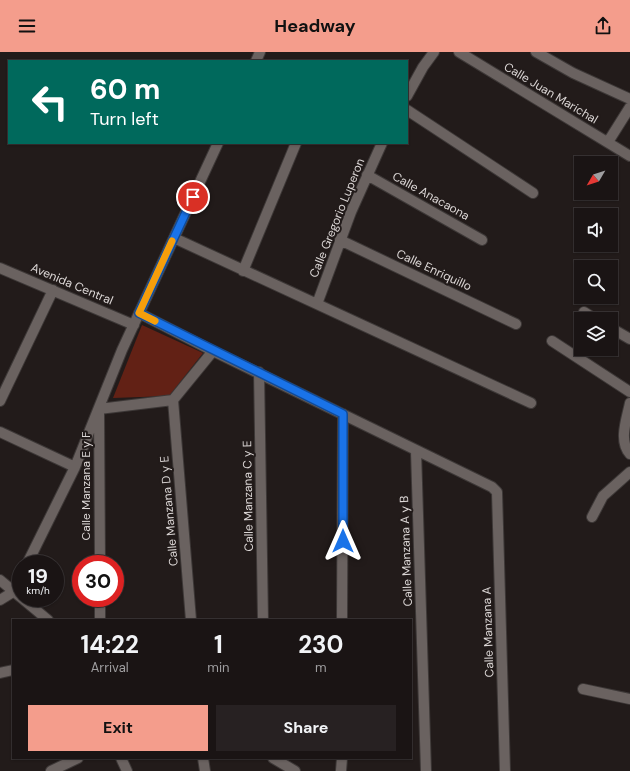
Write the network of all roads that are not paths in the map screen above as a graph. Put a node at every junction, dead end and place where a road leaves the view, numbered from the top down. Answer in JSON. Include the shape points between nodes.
{"nodes":[{"id":1,"x":434,"y":52,"type":"edge"},
{"id":2,"x":459,"y":52,"type":"edge"},
{"id":3,"x":536,"y":52,"type":"edge"},
{"id":4,"x":408,"y":94,"type":"edge"},
{"id":5,"x":630,"y":99,"type":"edge"},
{"id":6,"x":630,"y":107,"type":"edge"},
{"id":7,"x":408,"y":111,"type":"edge"},
{"id":8,"x":608,"y":142,"type":"junction"},
{"id":9,"x":218,"y":144,"type":"edge"},
{"id":10,"x":296,"y":144,"type":"edge"},
{"id":11,"x":382,"y":144,"type":"edge"},
{"id":12,"x":630,"y":156,"type":"edge"},
{"id":13,"x":367,"y":175,"type":"junction"},
{"id":14,"x":533,"y":193,"type":"dead end"},
{"id":15,"x":174,"y":238,"type":"junction"},
{"id":16,"x":340,"y":240,"type":"junction"},
{"id":17,"x":482,"y":240,"type":"dead end"},
{"id":18,"x":0,"y":268,"type":"edge"},
{"id":19,"x":243,"y":271,"type":"junction"},
{"id":20,"x":53,"y":290,"type":"junction"},
{"id":21,"x":318,"y":304,"type":"junction"},
{"id":22,"x":139,"y":313,"type":"junction"},
{"id":23,"x":516,"y":324,"type":"dead end"},
{"id":24,"x":134,"y":325,"type":"junction"},
{"id":25,"x":618,"y":332,"type":"edge"},
{"id":26,"x":630,"y":339,"type":"edge"},
{"id":27,"x":552,"y":341,"type":"dead end"},
{"id":28,"x":213,"y":351,"type":"junction"},
{"id":29,"x":259,"y":372,"type":"junction"},
{"id":30,"x":630,"y":392,"type":"edge"},
{"id":31,"x":173,"y":400,"type":"junction"},
{"id":32,"x":0,"y":401,"type":"edge"},
{"id":33,"x":531,"y":403,"type":"dead end"},
{"id":34,"x":630,"y":403,"type":"edge"},
{"id":35,"x":99,"y":409,"type":"junction"},
{"id":36,"x":343,"y":414,"type":"junction"},
{"id":37,"x":0,"y":432,"type":"edge"},
{"id":38,"x":416,"y":451,"type":"junction"},
{"id":39,"x":630,"y":454,"type":"edge"},
{"id":40,"x":75,"y":467,"type":"junction"},
{"id":41,"x":630,"y":472,"type":"edge"},
{"id":42,"x":592,"y":517,"type":"dead end"},
{"id":43,"x":31,"y":555,"type":"edge"},
{"id":44,"x":100,"y":555,"type":"edge"},
{"id":45,"x":0,"y":580,"type":"edge"},
{"id":46,"x":12,"y":591,"type":"edge"},
{"id":47,"x":12,"y":593,"type":"edge"},
{"id":48,"x":0,"y":600,"type":"edge"},
{"id":49,"x":32,"y":607,"type":"edge"},
{"id":50,"x":100,"y":607,"type":"edge"},
{"id":51,"x":47,"y":619,"type":"edge"},
{"id":52,"x":100,"y":619,"type":"edge"},
{"id":53,"x":191,"y":619,"type":"edge"},
{"id":54,"x":263,"y":619,"type":"edge"},
{"id":55,"x":342,"y":619,"type":"edge"},
{"id":56,"x":12,"y":670,"type":"edge"},
{"id":57,"x":0,"y":673,"type":"edge"},
{"id":58,"x":583,"y":689,"type":"dead end"},
{"id":59,"x":630,"y":699,"type":"edge"},
{"id":60,"x":76,"y":759,"type":"edge"},
{"id":61,"x":121,"y":759,"type":"edge"},
{"id":62,"x":203,"y":759,"type":"edge"},
{"id":63,"x":275,"y":759,"type":"edge"},
{"id":64,"x":342,"y":759,"type":"edge"},
{"id":65,"x":56,"y":770,"type":"edge"},
{"id":66,"x":127,"y":771,"type":"edge"},
{"id":67,"x":205,"y":771,"type":"edge"},
{"id":68,"x":294,"y":771,"type":"edge"},
{"id":69,"x":342,"y":771,"type":"edge"},
{"id":70,"x":426,"y":771,"type":"edge"},
{"id":71,"x":505,"y":771,"type":"edge"}],
"edges":[{"from":1,"to":4,"type":"street"},
{"from":2,"to":8,"type":"street","name":"Calle Juan Marichal"},
{"from":3,"to":5,"type":"street"},
{"from":6,"to":8,"type":"street"},
{"from":7,"to":14,"type":"street"},
{"from":8,"to":12,"type":"street","name":"Calle Juan Marichal"},
{"from":9,"to":15,"type":"street"},
{"from":10,"to":19,"type":"street"},
{"from":11,"to":13,"type":"street","name":"Calle Gregorio Luperon"},
{"from":13,"to":16,"type":"street","name":"Calle Gregorio Luperon"},
{"from":13,"to":17,"type":"street","name":"Calle Anacaona"},
{"from":15,"to":19,"type":"street"},
{"from":15,"to":22,"type":"street"},
{"from":16,"to":21,"type":"street","name":"Calle Gregorio Luperon"},
{"from":16,"to":23,"type":"street","name":"Calle Enriquillo"},
{"from":18,"to":20,"type":"street","name":"Avenida Central"},
{"from":19,"to":21,"type":"street"},
{"from":20,"to":24,"type":"street","name":"Avenida Central"},
{"from":20,"to":32,"type":"street"},
{"from":21,"to":33,"type":"street"},
{"from":22,"to":24,"type":"street"},
{"from":22,"to":28,"type":"street"},
{"from":24,"to":35,"type":"street"},
{"from":25,"to":26,"type":"street"},
{"from":27,"to":30,"type":"street"},
{"from":28,"to":29,"type":"street"},
{"from":28,"to":31,"type":"street"},
{"from":29,"to":36,"type":"street"},
{"from":29,"to":54,"type":"street","name":"Calle Manzana C y E"},
{"from":31,"to":35,"type":"street"},
{"from":31,"to":53,"type":"street","name":"Calle Manzana D y E"},
{"from":34,"to":39,"type":"street","via":[[623,440]]},
{"from":35,"to":40,"type":"street"},
{"from":35,"to":44,"type":"street","name":"Calle Manzana E y F"},
{"from":36,"to":38,"type":"street"},
{"from":36,"to":55,"type":"street"},
{"from":37,"to":40,"type":"street"},
{"from":38,"to":70,"type":"street","name":"Calle Manzana A y B"},
{"from":38,"to":71,"type":"street","name":"Calle Manzana A","via":[[492,487],[497,492]]},
{"from":40,"to":43,"type":"street"},
{"from":41,"to":42,"type":"street","via":[[603,496]]},
{"from":45,"to":46,"type":"street"},
{"from":47,"to":48,"type":"street"},
{"from":49,"to":51,"type":"street"},
{"from":50,"to":52,"type":"street"},
{"from":56,"to":57,"type":"street"},
{"from":58,"to":59,"type":"street"},
{"from":60,"to":65,"type":"street"},
{"from":61,"to":66,"type":"street"},
{"from":62,"to":67,"type":"street"},
{"from":63,"to":68,"type":"street"},
{"from":64,"to":69,"type":"street"}]}
